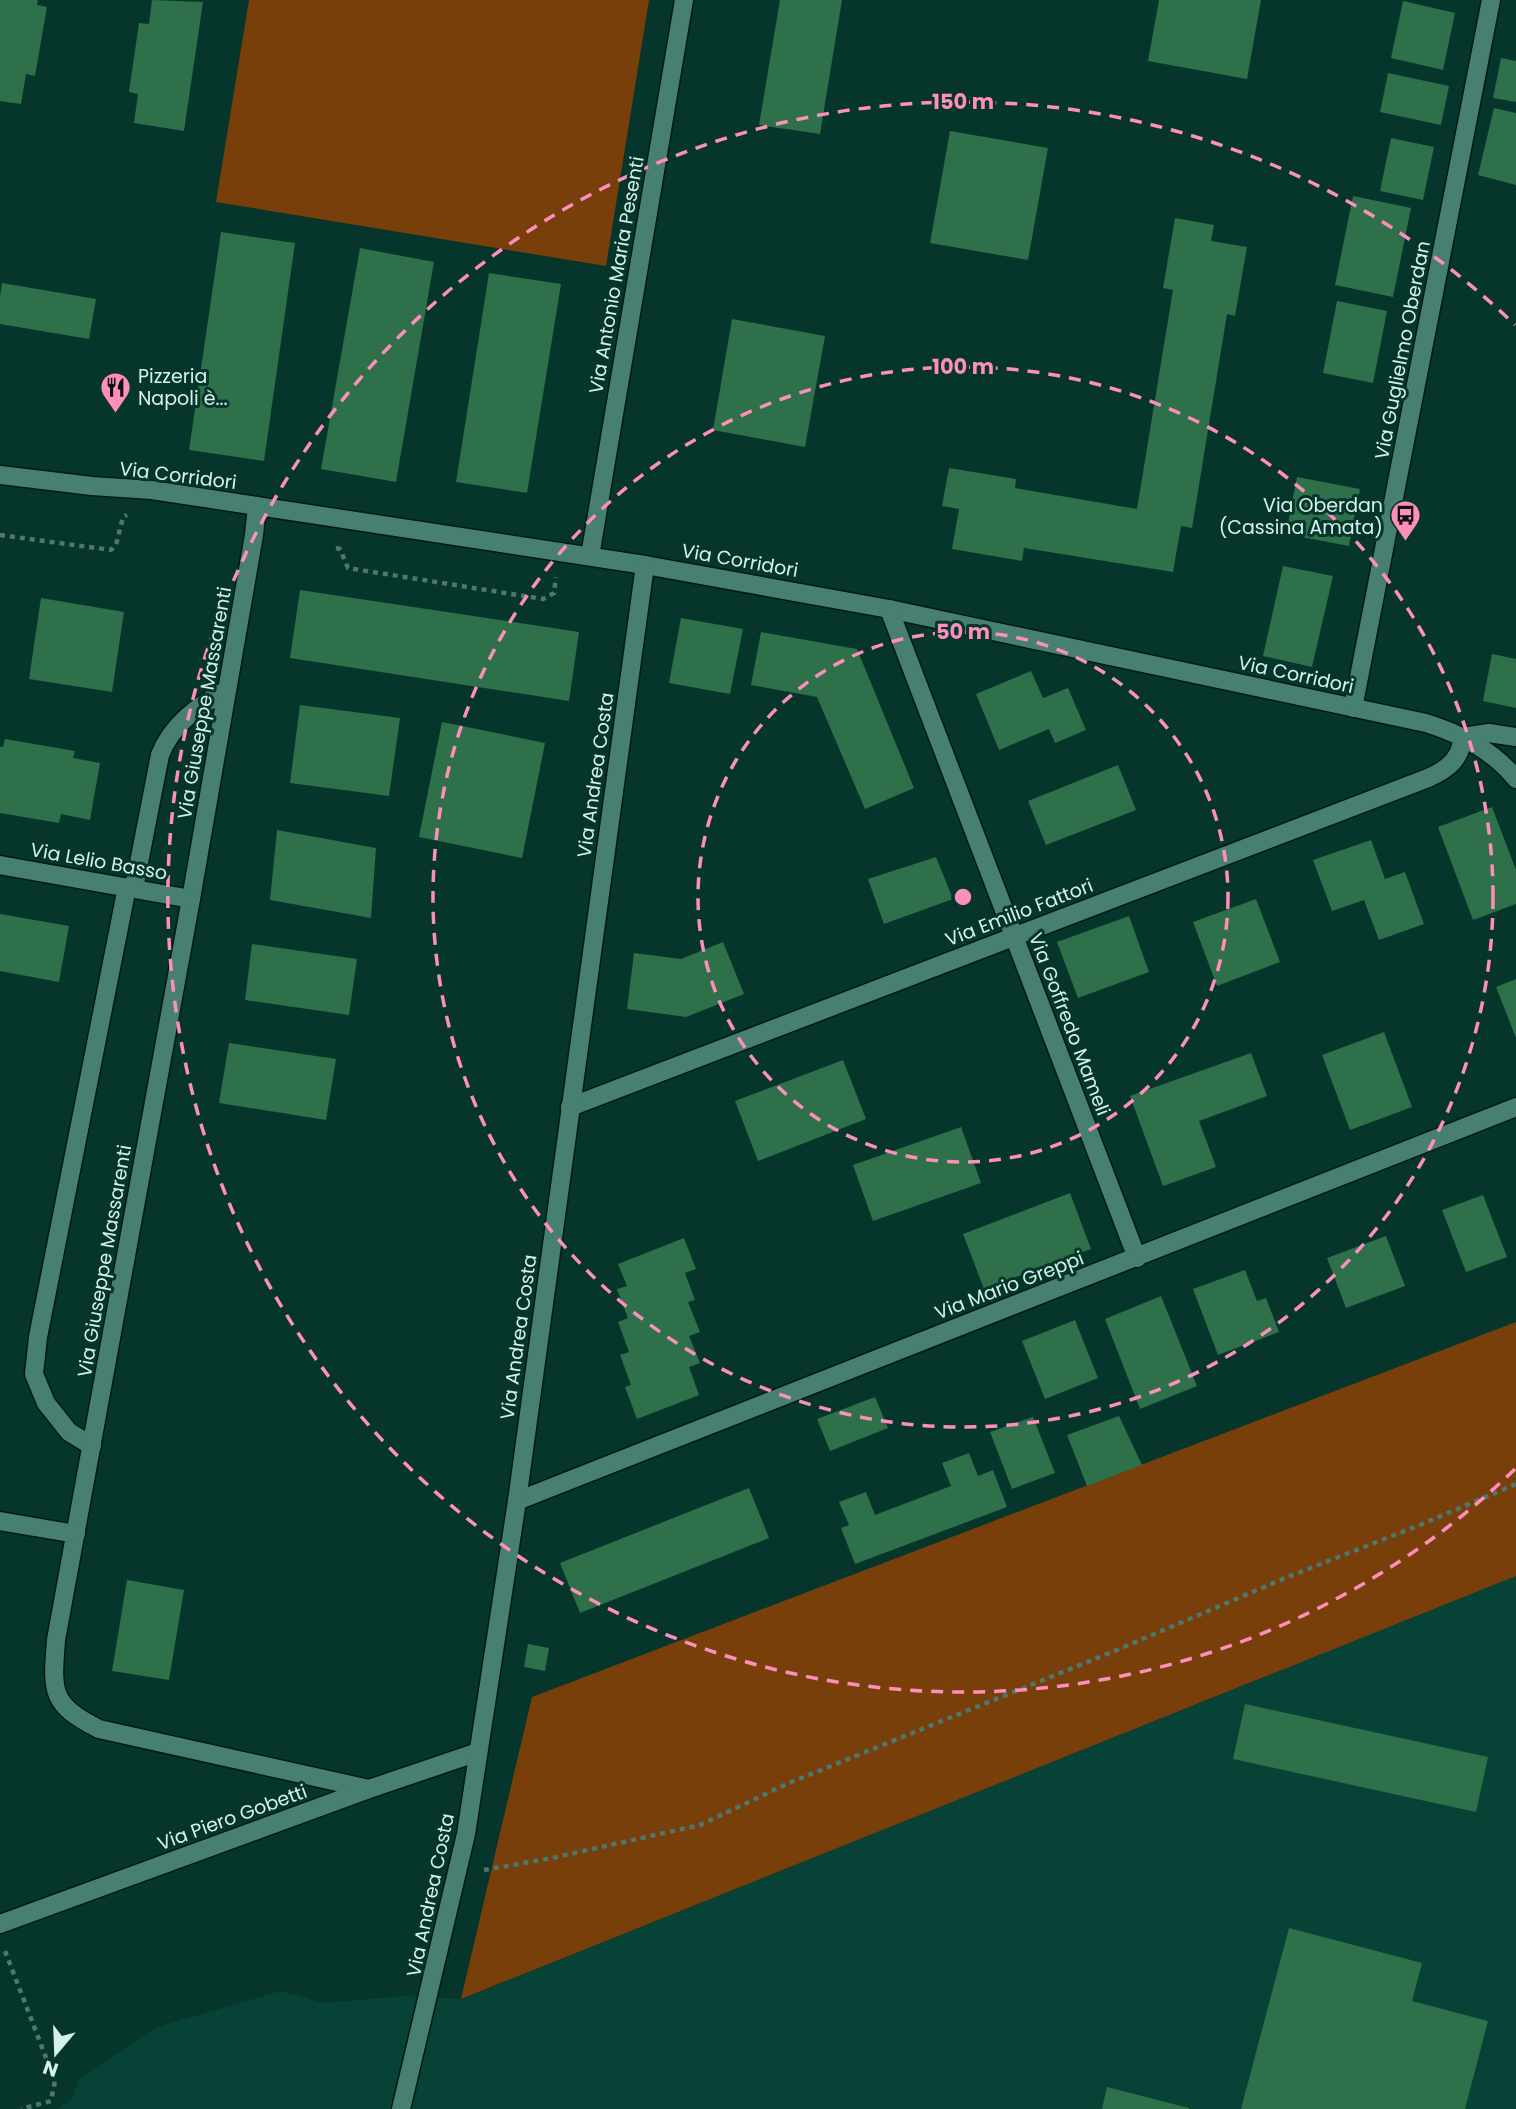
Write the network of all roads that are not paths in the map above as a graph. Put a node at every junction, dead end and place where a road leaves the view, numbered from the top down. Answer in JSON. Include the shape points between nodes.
{"nodes":[{"id":1,"x":684,"y":0,"type":"edge"},
{"id":2,"x":1491,"y":0,"type":"edge"},
{"id":3,"x":0,"y":475,"type":"edge"},
{"id":4,"x":257,"y":506,"type":"junction"},
{"id":5,"x":590,"y":556,"type":"junction"},
{"id":6,"x":645,"y":565,"type":"junction"},
{"id":7,"x":890,"y":609,"type":"junction"},
{"id":8,"x":228,"y":690,"type":"junction"},
{"id":9,"x":1353,"y":708,"type":"junction"},
{"id":10,"x":1462,"y":737,"type":"junction"},
{"id":11,"x":1516,"y":737,"type":"edge"},
{"id":12,"x":1516,"y":779,"type":"edge"},
{"id":13,"x":0,"y":865,"type":"edge"},
{"id":14,"x":130,"y":888,"type":"junction"},
{"id":15,"x":191,"y":899,"type":"junction"},
{"id":16,"x":1014,"y":936,"type":"junction"},
{"id":17,"x":570,"y":1107,"type":"junction"},
{"id":18,"x":1516,"y":1108,"type":"edge"},
{"id":19,"x":1137,"y":1258,"type":"junction"},
{"id":20,"x":92,"y":1447,"type":"junction"},
{"id":21,"x":517,"y":1501,"type":"junction"},
{"id":22,"x":0,"y":1521,"type":"edge"},
{"id":23,"x":76,"y":1534,"type":"junction"},
{"id":24,"x":478,"y":1752,"type":"junction"},
{"id":25,"x":369,"y":1789,"type":"junction"},
{"id":26,"x":0,"y":1924,"type":"edge"},
{"id":27,"x":401,"y":2109,"type":"edge"}],
"edges":[{"from":1,"to":5,"type":"street","name":"Via Antonio Maria Pesenti"},
{"from":2,"to":9,"type":"street","name":"Via Guglielmo Oberdan"},
{"from":3,"to":4,"type":"street","name":"Via Corridori","via":[[152,489]]},
{"from":4,"to":5,"type":"street","name":"Via Corridori"},
{"from":4,"to":8,"type":"street","name":"Via Giuseppe Massarenti"},
{"from":5,"to":6,"type":"street","name":"Via Corridori"},
{"from":6,"to":7,"type":"street","name":"Via Corridori"},
{"from":6,"to":17,"type":"street","name":"Via Andrea Costa"},
{"from":7,"to":9,"type":"street","name":"Via Corridori"},
{"from":7,"to":16,"type":"street","name":"Via Goffredo Mameli"},
{"from":8,"to":14,"type":"street","via":[[201,704],[165,741]]},
{"from":8,"to":15,"type":"street","name":"Via Giuseppe Massarenti"},
{"from":9,"to":10,"type":"street","name":"Via Corridori","via":[[1426,723]]},
{"from":10,"to":11,"type":"street","via":[[1489,733]]},
{"from":10,"to":12,"type":"street","name":"Via Corridori","via":[[1486,750]]},
{"from":10,"to":16,"type":"street","name":"Via Emilio Fattori","via":[[1452,764],[1428,778]]},
{"from":13,"to":14,"type":"street","name":"Via Lelio Basso"},
{"from":14,"to":15,"type":"street","name":"Via Lelio Basso"},
{"from":14,"to":20,"type":"street","via":[[34,1374],[46,1403],[69,1432]]},
{"from":15,"to":20,"type":"street","name":"Via Giuseppe Massarenti"},
{"from":16,"to":17,"type":"street","name":"Via Emilio Fattori"},
{"from":16,"to":19,"type":"street","name":"Via Goffredo Mameli"},
{"from":17,"to":21,"type":"street","name":"Via Andrea Costa"},
{"from":18,"to":19,"type":"street","name":"Via Mario Greppi"},
{"from":19,"to":21,"type":"street","name":"Via Mario Greppi"},
{"from":20,"to":23,"type":"street","name":"Via Giuseppe Massarenti"},
{"from":21,"to":24,"type":"street","name":"Via Andrea Costa"},
{"from":22,"to":23,"type":"street"},
{"from":23,"to":25,"type":"street","name":"Via Giuseppe Massarenti","via":[[53,1679],[60,1702],[77,1718],[99,1730]]},
{"from":24,"to":25,"type":"street","name":"Via Piero Gobetti"},
{"from":24,"to":27,"type":"street","name":"Via Andrea Costa","via":[[466,1834]]},
{"from":25,"to":26,"type":"street","name":"Via Piero Gobetti"}]}
